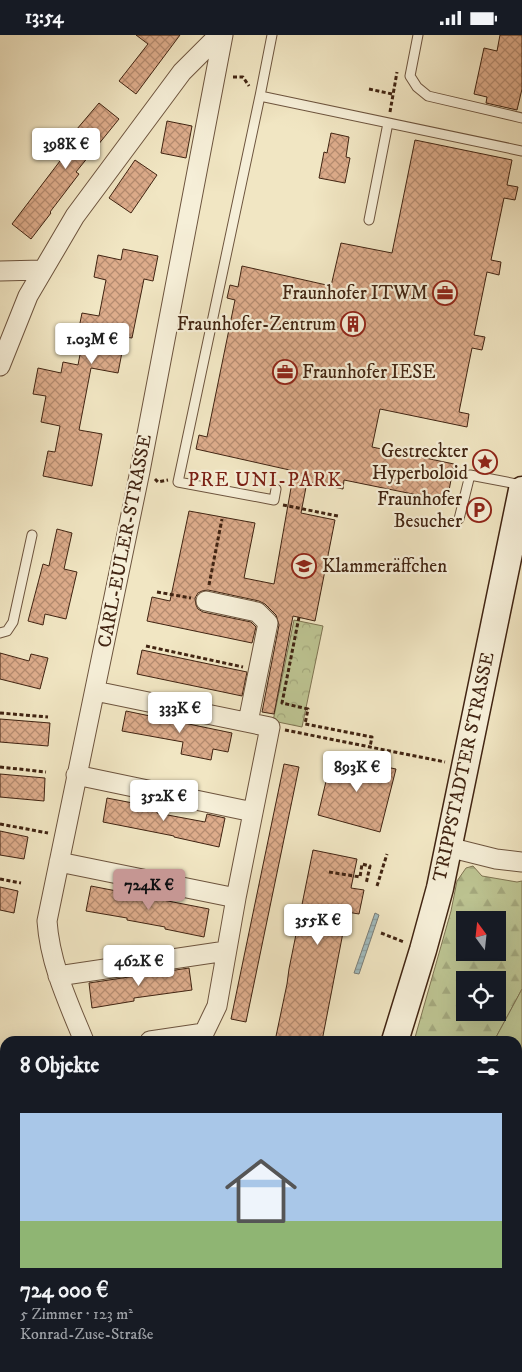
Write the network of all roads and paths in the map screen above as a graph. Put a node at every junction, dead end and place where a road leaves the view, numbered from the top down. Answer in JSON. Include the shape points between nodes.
{"nodes":[{"id":1,"x":218,"y":35,"type":"edge"},
{"id":2,"x":223,"y":35,"type":"edge"},
{"id":3,"x":272,"y":35,"type":"edge"},
{"id":4,"x":418,"y":35,"type":"edge"},
{"id":5,"x":397,"y":69,"type":"dead end"},
{"id":6,"x":233,"y":77,"type":"dead end"},
{"id":7,"x":251,"y":88,"type":"dead end"},
{"id":8,"x":369,"y":89,"type":"dead end"},
{"id":9,"x":392,"y":94,"type":"junction"},
{"id":10,"x":260,"y":96,"type":"junction"},
{"id":11,"x":522,"y":118,"type":"edge"},
{"id":12,"x":388,"y":123,"type":"junction"},
{"id":13,"x":522,"y":151,"type":"edge"},
{"id":14,"x":369,"y":220,"type":"dead end"},
{"id":15,"x":0,"y":271,"type":"edge"},
{"id":16,"x":42,"y":271,"type":"junction"},
{"id":17,"x":0,"y":366,"type":"edge"},
{"id":18,"x":522,"y":485,"type":"edge"},
{"id":19,"x":276,"y":489,"type":"dead end"},
{"id":20,"x":522,"y":490,"type":"edge"},
{"id":21,"x":274,"y":500,"type":"junction"},
{"id":22,"x":338,"y":516,"type":"dead end"},
{"id":23,"x":222,"y":519,"type":"dead end"},
{"id":24,"x":460,"y":519,"type":"dead end"},
{"id":25,"x":32,"y":535,"type":"dead end"},
{"id":26,"x":157,"y":591,"type":"dead end"},
{"id":27,"x":206,"y":601,"type":"junction"},
{"id":28,"x":299,"y":617,"type":"dead end"},
{"id":29,"x":0,"y":633,"type":"edge"},
{"id":30,"x":146,"y":646,"type":"dead end"},
{"id":31,"x":259,"y":670,"type":"junction"},
{"id":32,"x":95,"y":691,"type":"junction"},
{"id":33,"x":0,"y":713,"type":"edge"},
{"id":34,"x":48,"y":717,"type":"dead end"},
{"id":35,"x":248,"y":722,"type":"junction"},
{"id":36,"x":270,"y":727,"type":"junction"},
{"id":37,"x":370,"y":747,"type":"junction"},
{"id":38,"x":466,"y":766,"type":"junction"},
{"id":39,"x":0,"y":767,"type":"edge"},
{"id":40,"x":46,"y":772,"type":"dead end"},
{"id":41,"x":76,"y":775,"type":"junction"},
{"id":42,"x":253,"y":812,"type":"junction"},
{"id":43,"x":0,"y":823,"type":"edge"},
{"id":44,"x":64,"y":836,"type":"junction"},
{"id":45,"x":448,"y":847,"type":"junction"},
{"id":46,"x":387,"y":854,"type":"dead end"},
{"id":47,"x":58,"y":861,"type":"junction"},
{"id":48,"x":522,"y":862,"type":"edge"},
{"id":49,"x":329,"y":872,"type":"dead end"},
{"id":50,"x":0,"y":879,"type":"edge"},
{"id":51,"x":21,"y":883,"type":"dead end"},
{"id":52,"x":366,"y":884,"type":"dead end"},
{"id":53,"x":377,"y":886,"type":"dead end"},
{"id":54,"x":236,"y":898,"type":"junction"},
{"id":55,"x":381,"y":933,"type":"dead end"},
{"id":56,"x":390,"y":937,"type":"dead end"},
{"id":57,"x":226,"y":951,"type":"junction"},
{"id":58,"x":58,"y":976,"type":"junction"},
{"id":59,"x":82,"y":1036,"type":"edge"},
{"id":60,"x":184,"y":1036,"type":"edge"},
{"id":61,"x":397,"y":1036,"type":"edge"}],
"edges":[{"from":1,"to":16,"type":"street","via":[[182,72],[75,216]]},
{"from":2,"to":32,"type":"street","name":"CARL-EULER-STRASSE"},
{"from":3,"to":10,"type":"lane"},
{"from":4,"to":11,"type":"lane","via":[[410,76],[428,96]]},
{"from":5,"to":9,"type":"path"},
{"from":6,"to":7,"type":"path","via":[[243,77]]},
{"from":8,"to":9,"type":"path"},
{"from":9,"to":12,"type":"path"},
{"from":10,"to":12,"type":"lane"},
{"from":10,"to":21,"type":"lane","via":[[178,482]]},
{"from":12,"to":13,"type":"lane"},
{"from":12,"to":14,"type":"lane"},
{"from":15,"to":16,"type":"street"},
{"from":16,"to":17,"type":"street","via":[[28,296]]},
{"from":18,"to":24,"type":"lane","via":[[470,475]]},
{"from":19,"to":21,"type":"lane"},
{"from":20,"to":38,"type":"main road","name":"TRIPPSTADTER STRASSE"},
{"from":21,"to":22,"type":"path","via":[[281,505]]},
{"from":23,"to":27,"type":"path"},
{"from":25,"to":29,"type":"lane","via":[[13,623],[7,631]]},
{"from":26,"to":27,"type":"path"},
{"from":27,"to":31,"type":"street","via":[[257,612],[268,623]]},
{"from":28,"to":37,"type":"path","via":[[282,703],[308,709],[304,724],[372,737]]},
{"from":30,"to":31,"type":"path"},
{"from":31,"to":35,"type":"street"},
{"from":32,"to":35,"type":"street"},
{"from":32,"to":41,"type":"street","name":"CARL-EULER-STRASSE"},
{"from":33,"to":34,"type":"path"},
{"from":35,"to":36,"type":"street"},
{"from":36,"to":37,"type":"path"},
{"from":36,"to":42,"type":"street"},
{"from":37,"to":38,"type":"path"},
{"from":38,"to":45,"type":"main road","name":"TRIPPSTADTER STRASSE"},
{"from":39,"to":40,"type":"path"},
{"from":41,"to":42,"type":"street"},
{"from":41,"to":44,"type":"street","name":"CARL-EULER-STRASSE"},
{"from":42,"to":54,"type":"street"},
{"from":43,"to":44,"type":"path"},
{"from":44,"to":47,"type":"street","name":"CARL-EULER-STRASSE"},
{"from":45,"to":48,"type":"street"},
{"from":45,"to":61,"type":"main road","name":"TRIPPSTADTER STRASSE","via":[[424,950]]},
{"from":46,"to":53,"type":"path"},
{"from":47,"to":54,"type":"street"},
{"from":47,"to":58,"type":"street","name":"CARL-EULER-STRASSE","via":[[47,921],[48,943]]},
{"from":49,"to":52,"type":"path","via":[[360,877],[362,864],[370,866]]},
{"from":50,"to":51,"type":"path"},
{"from":54,"to":57,"type":"street"},
{"from":55,"to":56,"type":"path"},
{"from":57,"to":58,"type":"street"},
{"from":57,"to":60,"type":"street","via":[[218,1006],[204,1033]]},
{"from":58,"to":59,"type":"street","name":"CARL-EULER-STRASSE"}]}
